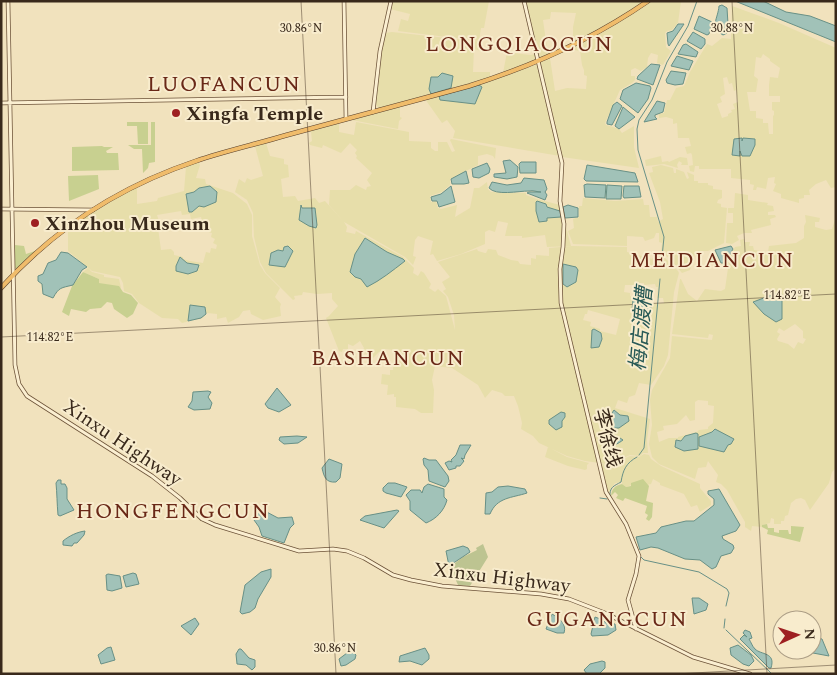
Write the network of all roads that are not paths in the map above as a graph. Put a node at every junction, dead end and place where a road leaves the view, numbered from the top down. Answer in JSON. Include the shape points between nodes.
{"nodes":[{"id":1,"x":8,"y":1,"type":"edge"},
{"id":2,"x":344,"y":1,"type":"edge"},
{"id":3,"x":391,"y":1,"type":"edge"},
{"id":4,"x":524,"y":1,"type":"edge"},
{"id":5,"x":648,"y":1,"type":"edge"},
{"id":6,"x":538,"y":61,"type":"junction"},
{"id":7,"x":346,"y":96,"type":"junction"},
{"id":8,"x":10,"y":102,"type":"junction"},
{"id":9,"x":1,"y":103,"type":"edge"},
{"id":10,"x":373,"y":112,"type":"junction"},
{"id":11,"x":346,"y":120,"type":"junction"},
{"id":12,"x":1,"y":210,"type":"edge"},
{"id":13,"x":13,"y":210,"type":"junction"},
{"id":14,"x":92,"y":210,"type":"junction"},
{"id":15,"x":15,"y":274,"type":"junction"},
{"id":16,"x":1,"y":288,"type":"edge"},
{"id":17,"x":636,"y":628,"type":"junction"},
{"id":18,"x":750,"y":674,"type":"edge"}],
"edges":[{"from":1,"to":8,"type":"main road","name":"Xinxu Highway"},
{"from":2,"to":7,"type":"main road"},
{"from":3,"to":10,"type":"main road","via":[[380,51]]},
{"from":4,"to":6,"type":"main road"},
{"from":5,"to":6,"type":"highway","via":[[591,37]]},
{"from":6,"to":10,"type":"highway","via":[[478,83]]},
{"from":6,"to":17,"type":"main road","name":"李徐线","via":[[562,163],[561,303],[607,495],[626,524],[639,556],[628,600]]},
{"from":7,"to":8,"type":"main road"},
{"from":7,"to":11,"type":"main road"},
{"from":8,"to":9,"type":"main road"},
{"from":8,"to":13,"type":"main road","name":"Xinxu Highway"},
{"from":10,"to":11,"type":"highway"},
{"from":11,"to":14,"type":"highway","via":[[190,163],[132,187]]},
{"from":12,"to":13,"type":"main road"},
{"from":13,"to":14,"type":"main road"},
{"from":13,"to":15,"type":"main road","name":"Xinxu Highway"},
{"from":14,"to":15,"type":"highway","via":[[48,243]]},
{"from":15,"to":16,"type":"highway"},
{"from":15,"to":17,"type":"main road","name":"Xinxu Highway","via":[[15,365],[22,390],[40,405],[152,476],[209,523],[299,551],[347,551],[393,575],[411,580],[566,598]]},
{"from":17,"to":18,"type":"main road","name":"Xinxu Highway","via":[[693,657]]}]}
